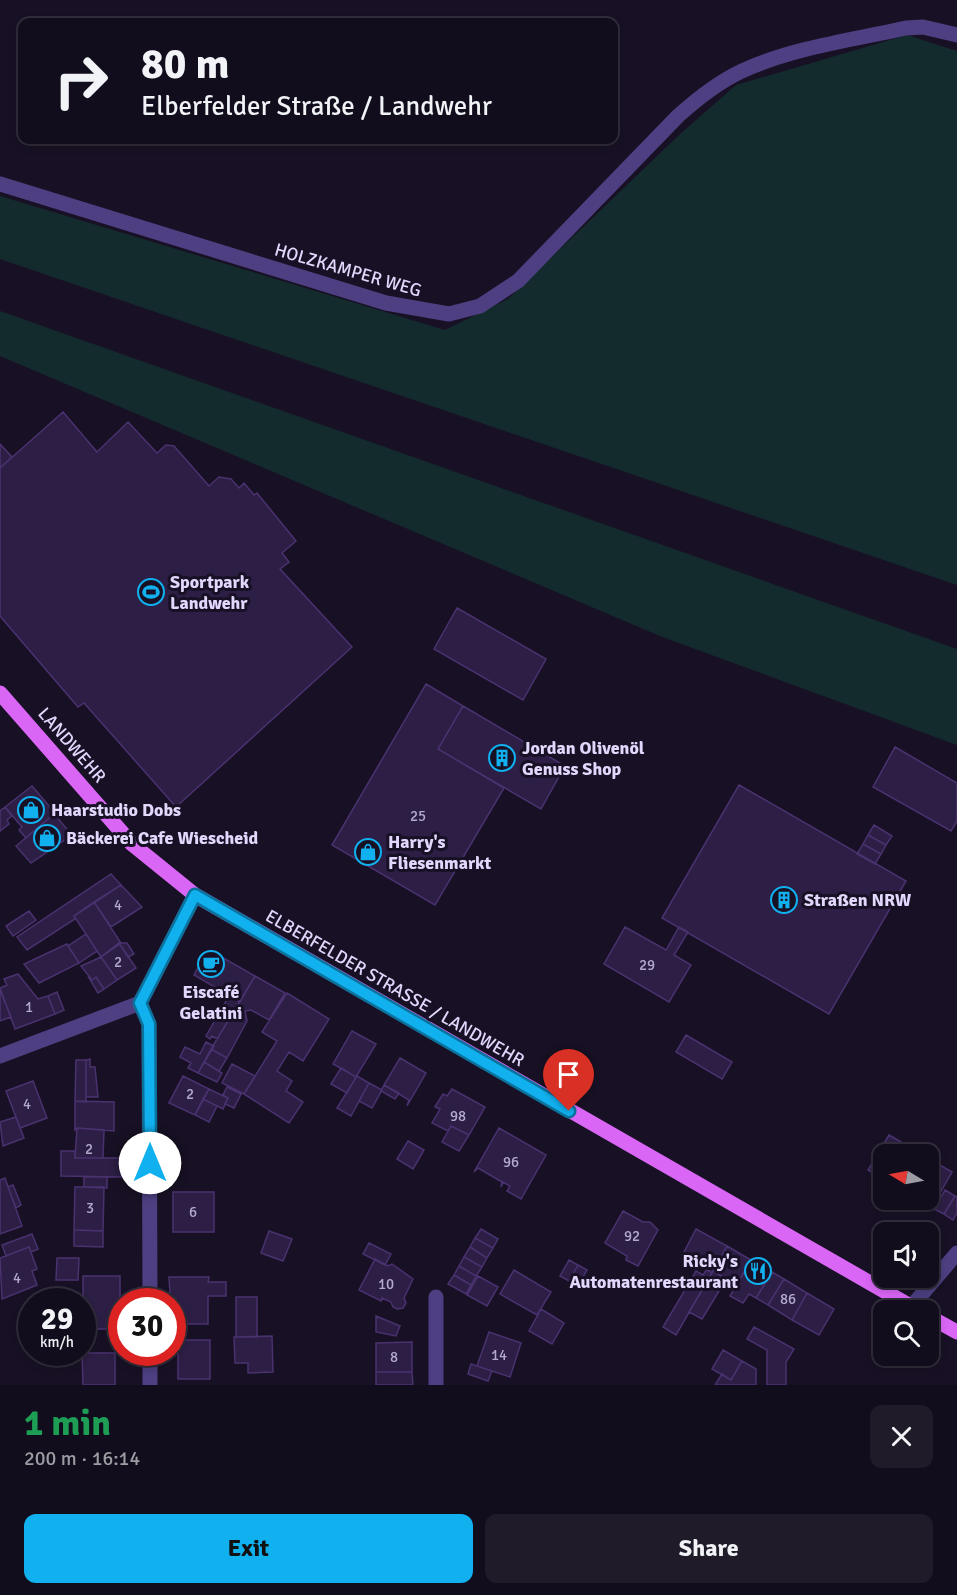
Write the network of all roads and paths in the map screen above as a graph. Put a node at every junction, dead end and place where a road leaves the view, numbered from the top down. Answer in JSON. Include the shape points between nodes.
{"nodes":[{"id":1,"x":957,"y":34,"type":"edge"},
{"id":2,"x":0,"y":184,"type":"edge"},
{"id":3,"x":0,"y":693,"type":"edge"},
{"id":4,"x":195,"y":895,"type":"junction"},
{"id":5,"x":140,"y":1003,"type":"junction"},
{"id":6,"x":0,"y":1056,"type":"edge"},
{"id":7,"x":957,"y":1253,"type":"edge"},
{"id":8,"x":150,"y":1288,"type":"edge"},
{"id":9,"x":436,"y":1297,"type":"dead end"},
{"id":10,"x":899,"y":1300,"type":"edge"},
{"id":11,"x":922,"y":1300,"type":"edge"},
{"id":12,"x":939,"y":1322,"type":"edge"},
{"id":13,"x":957,"y":1332,"type":"edge"},
{"id":14,"x":150,"y":1366,"type":"edge"},
{"id":15,"x":150,"y":1385,"type":"edge"},
{"id":16,"x":436,"y":1385,"type":"edge"}],
"edges":[{"from":1,"to":2,"type":"street","name":"HOLZKAMPER WEG","via":[[933,28],[906,28],[768,61],[740,72],[702,95],[678,116],[518,281],[480,306],[449,314],[386,303]]},
{"from":3,"to":4,"type":"main road","name":"LANDWEHR","via":[[132,844]]},
{"from":4,"to":5,"type":"street"},
{"from":4,"to":10,"type":"main road","name":"ELBERFELDER STRASSE / LANDWEHR"},
{"from":5,"to":6,"type":"street"},
{"from":5,"to":8,"type":"street","via":[[149,1024]]},
{"from":7,"to":11,"type":"street"},
{"from":9,"to":16,"type":"street"},
{"from":12,"to":13,"type":"main road"},
{"from":14,"to":15,"type":"street"}]}
